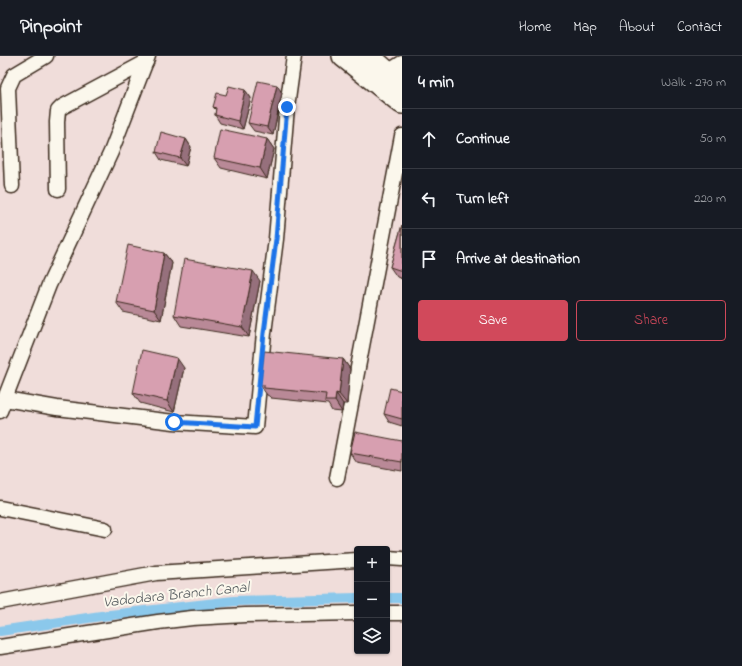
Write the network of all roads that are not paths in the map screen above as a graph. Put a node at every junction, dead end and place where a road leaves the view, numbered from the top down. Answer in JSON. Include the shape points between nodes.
{"nodes":[{"id":1,"x":46,"y":56,"type":"edge"},
{"id":2,"x":294,"y":56,"type":"edge"},
{"id":3,"x":343,"y":56,"type":"edge"},
{"id":4,"x":369,"y":56,"type":"edge"},
{"id":5,"x":147,"y":59,"type":"edge"},
{"id":6,"x":397,"y":72,"type":"edge"},
{"id":7,"x":402,"y":104,"type":"edge"},
{"id":8,"x":402,"y":136,"type":"edge"},
{"id":9,"x":12,"y":186,"type":"dead end"},
{"id":10,"x":58,"y":189,"type":"dead end"},
{"id":11,"x":2,"y":405,"type":"edge"},
{"id":12,"x":337,"y":478,"type":"dead end"},
{"id":13,"x":0,"y":508,"type":"edge"},
{"id":14,"x":105,"y":528,"type":"dead end"},
{"id":15,"x":390,"y":558,"type":"edge"},
{"id":16,"x":402,"y":559,"type":"edge"},
{"id":17,"x":354,"y":560,"type":"edge"},
{"id":18,"x":0,"y":602,"type":"edge"},
{"id":19,"x":354,"y":613,"type":"edge"},
{"id":20,"x":390,"y":613,"type":"edge"},
{"id":21,"x":402,"y":613,"type":"edge"},
{"id":22,"x":0,"y":648,"type":"edge"}],
"edges":[{"from":1,"to":9,"type":"street","via":[[14,75],[8,88]]},
{"from":2,"to":11,"type":"street","via":[[255,427],[174,422],[57,408]]},
{"from":3,"to":7,"type":"highway"},
{"from":4,"to":6,"type":"highway"},
{"from":5,"to":10,"type":"street","via":[[58,111]]},
{"from":5,"to":11,"type":"street","via":[[111,152],[49,285]]},
{"from":8,"to":12,"type":"street"},
{"from":13,"to":14,"type":"street"},
{"from":15,"to":16,"type":"street"},
{"from":17,"to":18,"type":"street","via":[[156,573]]},
{"from":19,"to":22,"type":"street","via":[[192,618]]},
{"from":20,"to":21,"type":"street"}]}
